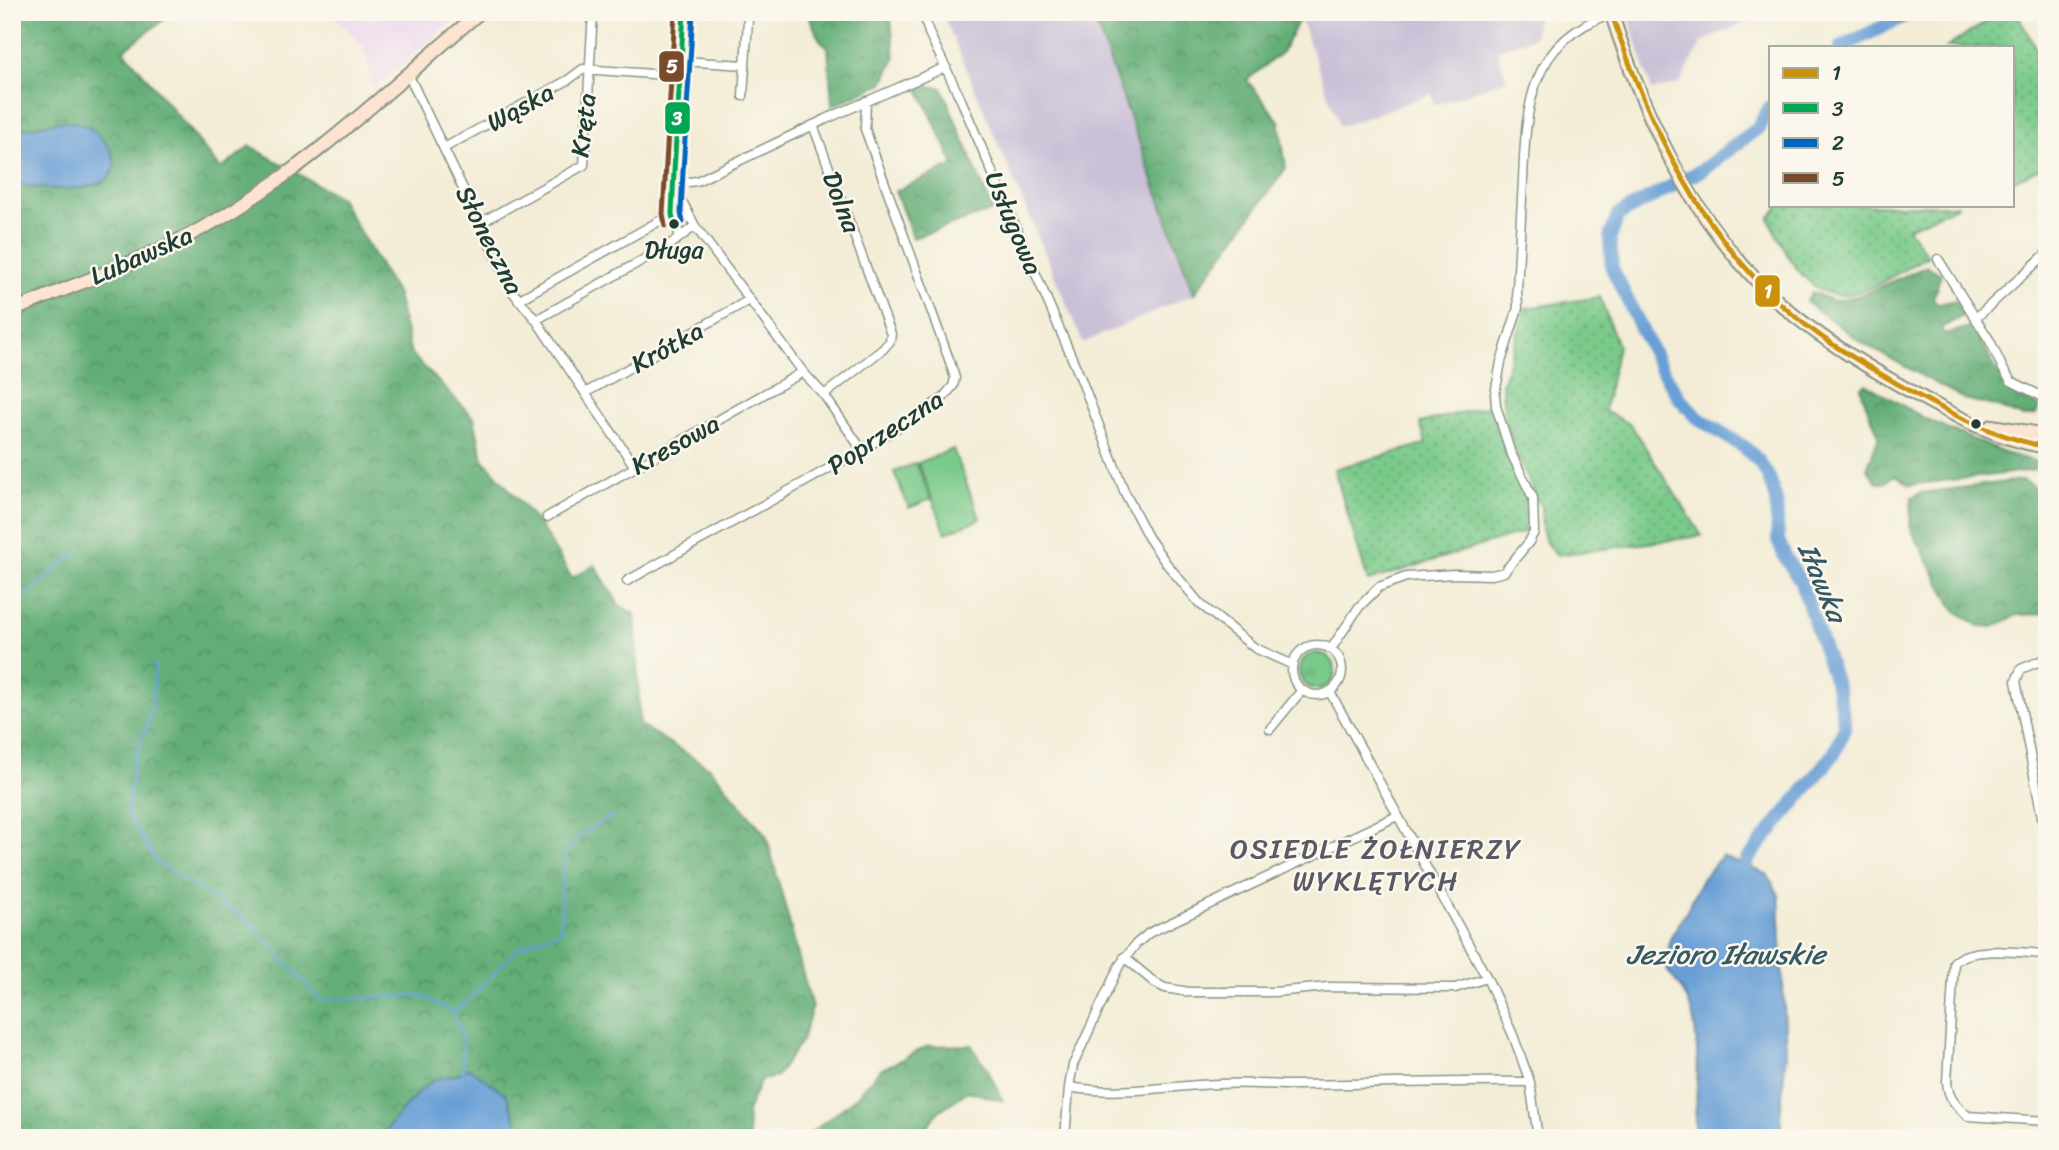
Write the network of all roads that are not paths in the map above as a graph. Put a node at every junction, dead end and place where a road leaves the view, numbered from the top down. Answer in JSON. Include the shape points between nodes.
{"nodes":[{"id":1,"x":468,"y":12,"type":"edge"},
{"id":2,"x":480,"y":12,"type":"edge"},
{"id":3,"x":593,"y":12,"type":"edge"},
{"id":4,"x":684,"y":12,"type":"edge"},
{"id":5,"x":923,"y":12,"type":"edge"},
{"id":6,"x":1612,"y":13,"type":"edge"},
{"id":7,"x":748,"y":20,"type":"dead end"},
{"id":8,"x":681,"y":61,"type":"junction"},
{"id":9,"x":745,"y":65,"type":"junction"},
{"id":10,"x":946,"y":67,"type":"junction"},
{"id":11,"x":409,"y":68,"type":"junction"},
{"id":12,"x":590,"y":69,"type":"junction"},
{"id":13,"x":680,"y":76,"type":"junction"},
{"id":14,"x":744,"y":96,"type":"dead end"},
{"id":15,"x":866,"y":102,"type":"junction"},
{"id":16,"x":813,"y":125,"type":"junction"},
{"id":17,"x":444,"y":148,"type":"junction"},
{"id":18,"x":673,"y":184,"type":"junction"},
{"id":19,"x":672,"y":214,"type":"junction"},
{"id":20,"x":480,"y":223,"type":"junction"},
{"id":21,"x":695,"y":226,"type":"junction"},
{"id":22,"x":680,"y":235,"type":"junction"},
{"id":23,"x":2047,"y":253,"type":"edge"},
{"id":24,"x":1938,"y":259,"type":"dead end"},
{"id":25,"x":518,"y":300,"type":"junction"},
{"id":26,"x":749,"y":300,"type":"junction"},
{"id":27,"x":12,"y":310,"type":"edge"},
{"id":28,"x":1976,"y":318,"type":"junction"},
{"id":29,"x":536,"y":320,"type":"junction"},
{"id":30,"x":803,"y":372,"type":"junction"},
{"id":31,"x":585,"y":393,"type":"junction"},
{"id":32,"x":824,"y":395,"type":"junction"},
{"id":33,"x":2047,"y":399,"type":"edge"},
{"id":34,"x":1972,"y":423,"type":"junction"},
{"id":35,"x":2047,"y":435,"type":"edge"},
{"id":36,"x":2047,"y":447,"type":"edge"},
{"id":37,"x":862,"y":450,"type":"junction"},
{"id":38,"x":635,"y":467,"type":"junction"},
{"id":39,"x":547,"y":517,"type":"dead end"},
{"id":40,"x":627,"y":582,"type":"dead end"},
{"id":41,"x":1331,"y":649,"type":"junction"},
{"id":42,"x":2047,"y":658,"type":"edge"},
{"id":43,"x":1293,"y":665,"type":"junction"},
{"id":44,"x":1302,"y":690,"type":"junction"},
{"id":45,"x":1330,"y":692,"type":"junction"},
{"id":46,"x":1270,"y":729,"type":"dead end"},
{"id":47,"x":1397,"y":816,"type":"junction"},
{"id":48,"x":2047,"y":842,"type":"edge"},
{"id":49,"x":2047,"y":954,"type":"edge"},
{"id":50,"x":1124,"y":957,"type":"junction"},
{"id":51,"x":1487,"y":978,"type":"junction"},
{"id":52,"x":1530,"y":1082,"type":"junction"},
{"id":53,"x":1069,"y":1087,"type":"junction"},
{"id":54,"x":2047,"y":1121,"type":"edge"},
{"id":55,"x":1065,"y":1138,"type":"edge"},
{"id":56,"x":1538,"y":1138,"type":"edge"}],
"edges":[{"from":1,"to":11,"type":"main road","name":"Lubawska"},
{"from":2,"to":11,"type":"main road","name":"Lubawska"},
{"from":3,"to":12,"type":"street","name":"Kręta"},
{"from":4,"to":8,"type":"street"},
{"from":5,"to":10,"type":"street","name":"Usługowa"},
{"from":6,"to":34,"type":"main road","via":[[1662,145],[1703,215],[1739,261],[1783,306],[1844,352]]},
{"from":6,"to":41,"type":"street","via":[[1578,29],[1548,60],[1533,88],[1526,120],[1518,308],[1495,394],[1510,451],[1533,498],[1534,532],[1504,572],[1406,578],[1379,587],[1359,607]]},
{"from":7,"to":9,"type":"street"},
{"from":8,"to":9,"type":"street"},
{"from":8,"to":13,"type":"street"},
{"from":9,"to":14,"type":"street"},
{"from":10,"to":15,"type":"street"},
{"from":10,"to":43,"type":"street","name":"Usługowa","via":[[1081,379],[1125,493],[1148,537],[1200,604],[1255,648]]},
{"from":11,"to":17,"type":"street","name":"Słoneczna"},
{"from":11,"to":27,"type":"main road","name":"Lubawska","via":[[234,209],[182,239]]},
{"from":12,"to":13,"type":"street"},
{"from":12,"to":17,"type":"street","name":"Wąska"},
{"from":12,"to":20,"type":"street","name":"Kręta","via":[[584,165]]},
{"from":13,"to":18,"type":"street"},
{"from":15,"to":16,"type":"street"},
{"from":15,"to":37,"type":"street","name":"Poprzeczna","via":[[866,129],[955,378],[942,399]]},
{"from":16,"to":18,"type":"street","via":[[696,181]]},
{"from":16,"to":32,"type":"street","name":"Dolna","via":[[891,334],[883,349]]},
{"from":17,"to":20,"type":"street","name":"Słoneczna"},
{"from":18,"to":19,"type":"street"},
{"from":18,"to":21,"type":"street"},
{"from":19,"to":22,"type":"street"},
{"from":19,"to":25,"type":"street"},
{"from":20,"to":25,"type":"street","name":"Słoneczna"},
{"from":21,"to":22,"type":"street"},
{"from":21,"to":26,"type":"street"},
{"from":22,"to":29,"type":"street"},
{"from":23,"to":28,"type":"street"},
{"from":24,"to":28,"type":"street"},
{"from":25,"to":29,"type":"street","name":"Słoneczna"},
{"from":26,"to":30,"type":"street"},
{"from":26,"to":31,"type":"street","name":"Krótka"},
{"from":28,"to":33,"type":"street","via":[[2011,381]]},
{"from":29,"to":31,"type":"street","name":"Słoneczna"},
{"from":30,"to":32,"type":"street"},
{"from":30,"to":38,"type":"street","name":"Kresowa"},
{"from":31,"to":38,"type":"street","name":"Słoneczna"},
{"from":32,"to":37,"type":"street"},
{"from":34,"to":35,"type":"main road"},
{"from":34,"to":36,"type":"main road","via":[[2004,438]]},
{"from":37,"to":40,"type":"street","name":"Poprzeczna"},
{"from":38,"to":39,"type":"street","name":"Kresowa"},
{"from":41,"to":43,"type":"street","via":[[1306,647]]},
{"from":41,"to":45,"type":"street","via":[[1343,668],[1341,680]]},
{"from":42,"to":48,"type":"street","via":[[2021,669],[2016,681]]},
{"from":43,"to":44,"type":"street","via":[[1293,678]]},
{"from":44,"to":45,"type":"street","via":[[1310,695]]},
{"from":44,"to":46,"type":"street"},
{"from":45,"to":47,"type":"street"},
{"from":47,"to":50,"type":"street","via":[[1149,933]]},
{"from":47,"to":51,"type":"street"},
{"from":49,"to":54,"type":"street","via":[[1980,952],[1954,962],[1947,1082],[1953,1101],[1968,1116]]},
{"from":50,"to":51,"type":"street","via":[[1155,983],[1189,992],[1455,988]]},
{"from":50,"to":53,"type":"street","via":[[1073,1065]]},
{"from":51,"to":52,"type":"street"},
{"from":52,"to":53,"type":"street","via":[[1219,1083],[1112,1091]]},
{"from":52,"to":56,"type":"street"},
{"from":53,"to":55,"type":"street"}]}
